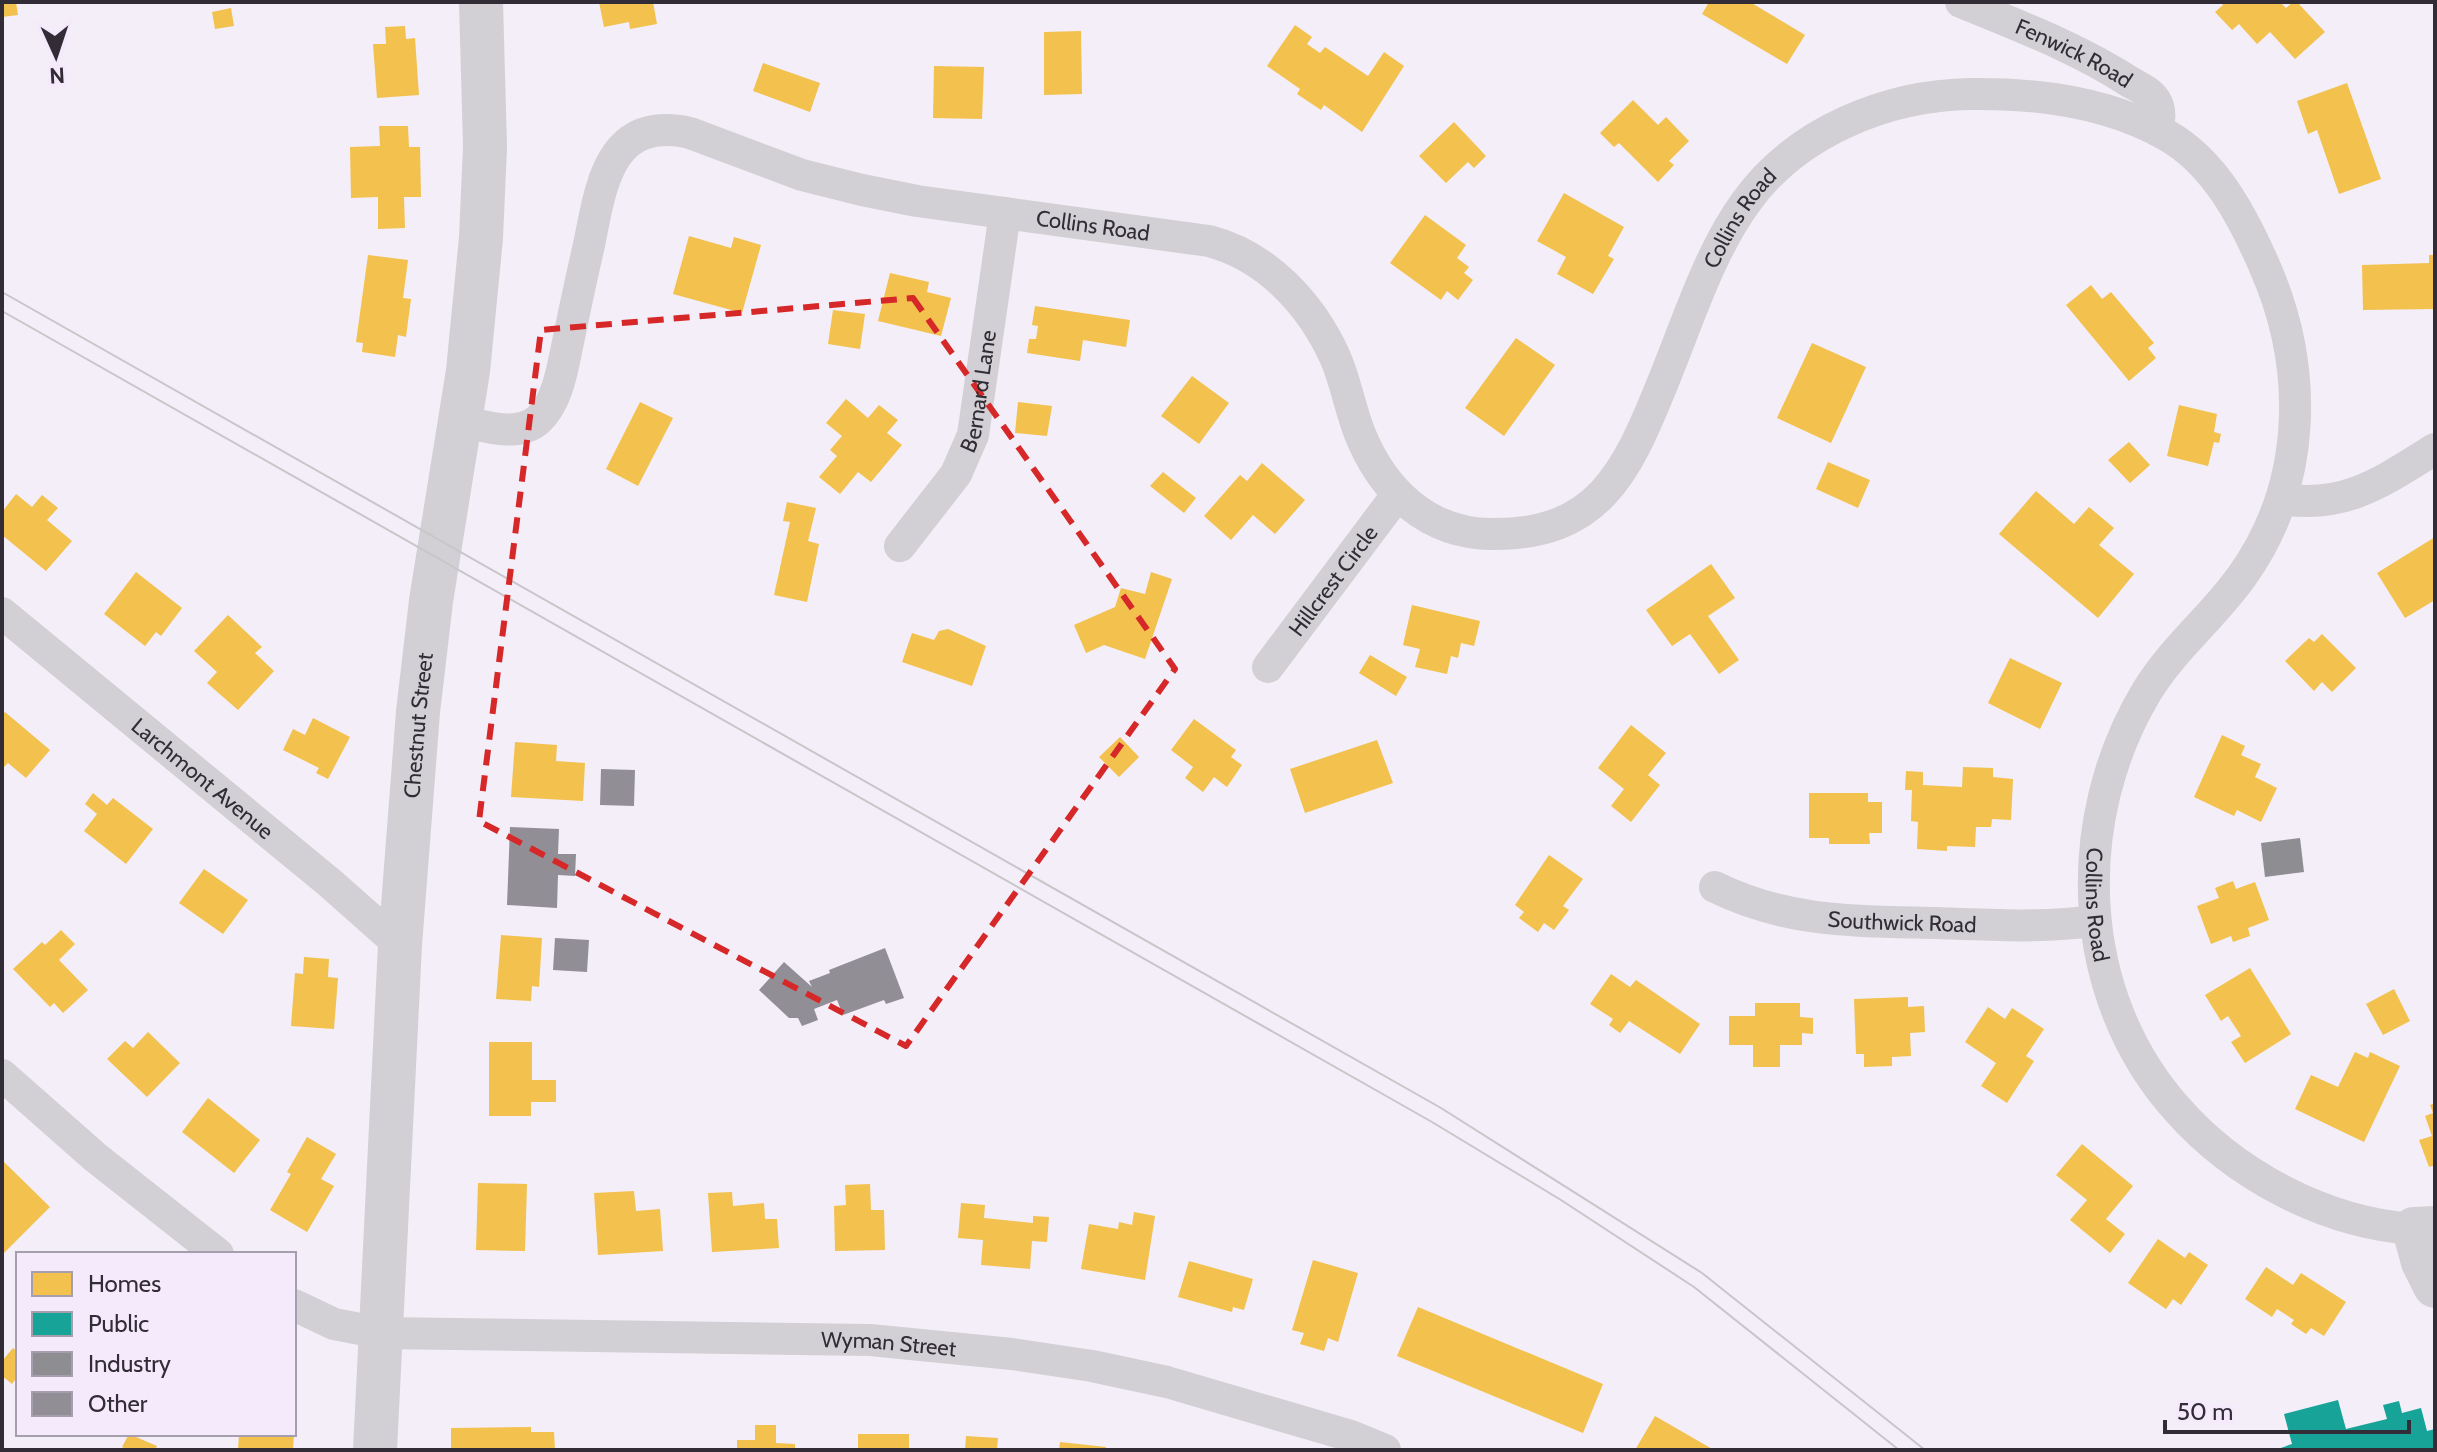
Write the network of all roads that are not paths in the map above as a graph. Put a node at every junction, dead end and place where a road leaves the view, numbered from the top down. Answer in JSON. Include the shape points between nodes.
{"nodes":[{"id":1,"x":481,"y":2,"type":"edge"},
{"id":2,"x":1961,"y":2,"type":"edge"},
{"id":3,"x":2157,"y":130,"type":"junction"},
{"id":4,"x":1005,"y":213,"type":"junction"},
{"id":5,"x":461,"y":421,"type":"junction"},
{"id":6,"x":2435,"y":449,"type":"edge"},
{"id":7,"x":1397,"y":495,"type":"junction"},
{"id":8,"x":2282,"y":499,"type":"junction"},
{"id":9,"x":900,"y":546,"type":"dead end"},
{"id":10,"x":2,"y":613,"type":"edge"},
{"id":11,"x":1268,"y":667,"type":"dead end"},
{"id":12,"x":1715,"y":887,"type":"dead end"},
{"id":13,"x":2095,"y":921,"type":"junction"},
{"id":14,"x":400,"y":945,"type":"junction"},
{"id":15,"x":2,"y":1075,"type":"edge"},
{"id":16,"x":2424,"y":1228,"type":"edge"},
{"id":17,"x":215,"y":1252,"type":"edge"},
{"id":18,"x":2435,"y":1286,"type":"edge"},
{"id":19,"x":296,"y":1306,"type":"edge"},
{"id":20,"x":381,"y":1333,"type":"junction"},
{"id":21,"x":375,"y":1450,"type":"edge"},
{"id":22,"x":1385,"y":1450,"type":"edge"}],
"edges":[{"from":1,"to":5,"type":"main road","name":"Chestnut Street","via":[[484,194]]},
{"from":2,"to":3,"type":"street","name":"Fenwick Road","via":[[2072,50],[2148,93],[2158,107]]},
{"from":3,"to":7,"type":"street","name":"Collins Road","via":[[2073,103],[1984,94],[1897,103],[1842,124],[1796,151],[1742,207],[1629,460],[1585,510],[1542,529],[1475,534],[1432,520]]},
{"from":3,"to":8,"type":"street","name":"Collins Road","via":[[2196,157],[2233,203],[2280,306],[2297,412]]},
{"from":4,"to":5,"type":"street","name":"Collins Road","via":[[862,190],[802,175],[690,133],[654,130],[625,145],[607,171],[562,370],[548,407],[522,428],[504,430]]},
{"from":4,"to":7,"type":"street","name":"Collins Road","via":[[1209,241],[1265,266],[1324,338],[1368,453]]},
{"from":4,"to":9,"type":"street","name":"Bernard Lane","via":[[973,435],[956,474]]},
{"from":5,"to":14,"type":"main road","name":"Chestnut Street","via":[[423,660]]},
{"from":6,"to":8,"type":"street","via":[[2353,495],[2319,502]]},
{"from":7,"to":11,"type":"street","name":"Hillcrest Circle"},
{"from":8,"to":13,"type":"street","name":"Collins Road","via":[[2242,577],[2162,668],[2129,726],[2100,817]]},
{"from":10,"to":14,"type":"street","name":"Larchmont Avenue"},
{"from":12,"to":13,"type":"street","name":"Southwick Road","via":[[1774,911],[1831,920],[2034,927]]},
{"from":13,"to":16,"type":"street","name":"Collins Road","via":[[2103,974],[2127,1035],[2157,1085],[2206,1139],[2242,1166],[2329,1211],[2373,1224]]},
{"from":14,"to":20,"type":"main road","name":"Chestnut Street"},
{"from":15,"to":17,"type":"street"},
{"from":16,"to":18,"type":"main road","name":"Collins Road","via":[[2423,1262]]},
{"from":19,"to":20,"type":"street","via":[[334,1324]]},
{"from":20,"to":21,"type":"main road","name":"Chestnut Street"},
{"from":20,"to":22,"type":"street","name":"Wyman Street","via":[[841,1339],[983,1351],[1167,1382]]}]}
